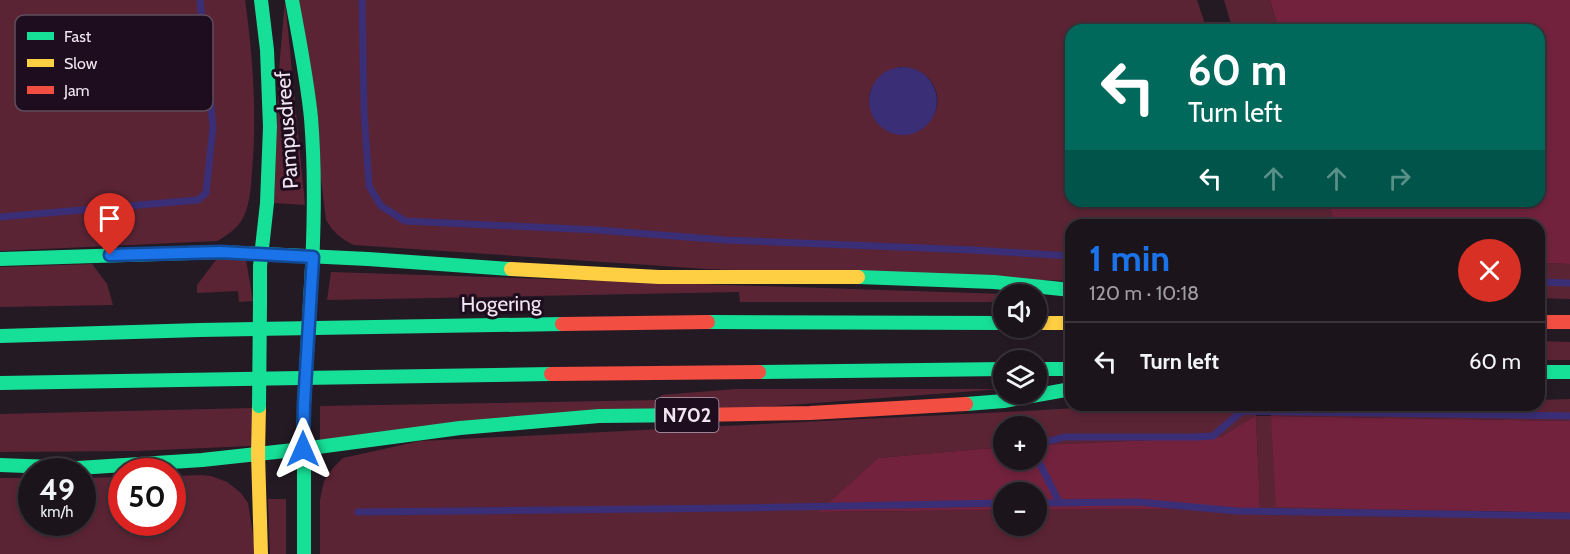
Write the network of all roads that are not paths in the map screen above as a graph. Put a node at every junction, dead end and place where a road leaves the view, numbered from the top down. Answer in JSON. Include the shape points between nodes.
{"nodes":[{"id":1,"x":261,"y":0,"type":"edge"},
{"id":2,"x":291,"y":0,"type":"edge"},
{"id":3,"x":260,"y":254,"type":"junction"},
{"id":4,"x":313,"y":257,"type":"junction"},
{"id":5,"x":0,"y":259,"type":"edge"},
{"id":6,"x":1065,"y":289,"type":"edge"},
{"id":7,"x":1545,"y":322,"type":"edge"},
{"id":8,"x":1570,"y":322,"type":"edge"},
{"id":9,"x":993,"y":323,"type":"edge"},
{"id":10,"x":1047,"y":323,"type":"edge"},
{"id":11,"x":1065,"y":323,"type":"edge"},
{"id":12,"x":0,"y":336,"type":"edge"},
{"id":13,"x":993,"y":369,"type":"edge"},
{"id":14,"x":1047,"y":369,"type":"edge"},
{"id":15,"x":1065,"y":369,"type":"edge"},
{"id":16,"x":1545,"y":372,"type":"edge"},
{"id":17,"x":1570,"y":372,"type":"edge"},
{"id":18,"x":0,"y":383,"type":"edge"},
{"id":19,"x":1065,"y":390,"type":"edge"},
{"id":20,"x":303,"y":449,"type":"junction"},
{"id":21,"x":258,"y":454,"type":"junction"},
{"id":22,"x":0,"y":465,"type":"edge"},
{"id":23,"x":261,"y":554,"type":"edge"},
{"id":24,"x":304,"y":554,"type":"edge"}],
"edges":[{"from":1,"to":3,"type":"main road","name":"Pampusdreef","via":[[270,78],[270,127],[267,205]]},
{"from":2,"to":4,"type":"main road","name":"Pampusdreef","via":[[311,118]]},
{"from":3,"to":4,"type":"main road"},
{"from":3,"to":5,"type":"main road"},
{"from":3,"to":21,"type":"main road","name":"Pampusdreef","bridge":true},
{"from":4,"to":6,"type":"main road","via":[[659,277],[876,277]]},
{"from":4,"to":20,"type":"main road","name":"Pampusdreef","bridge":true},
{"from":7,"to":8,"type":"main road"},
{"from":9,"to":12,"type":"main road","name":"Hogering","via":[[657,322]]},
{"from":10,"to":11,"type":"main road"},
{"from":13,"to":18,"type":"main road","number":"N702"},
{"from":14,"to":15,"type":"main road"},
{"from":16,"to":17,"type":"main road"},
{"from":19,"to":20,"type":"main road","number":"N702","via":[[1004,400],[885,409],[599,416],[460,428]]},
{"from":20,"to":21,"type":"main road","number":"N702"},
{"from":20,"to":24,"type":"main road","name":"Pampusdreef"},
{"from":21,"to":22,"type":"main road","number":"N702","via":[[78,468]]},
{"from":21,"to":23,"type":"main road","name":"Pampusdreef"}]}
